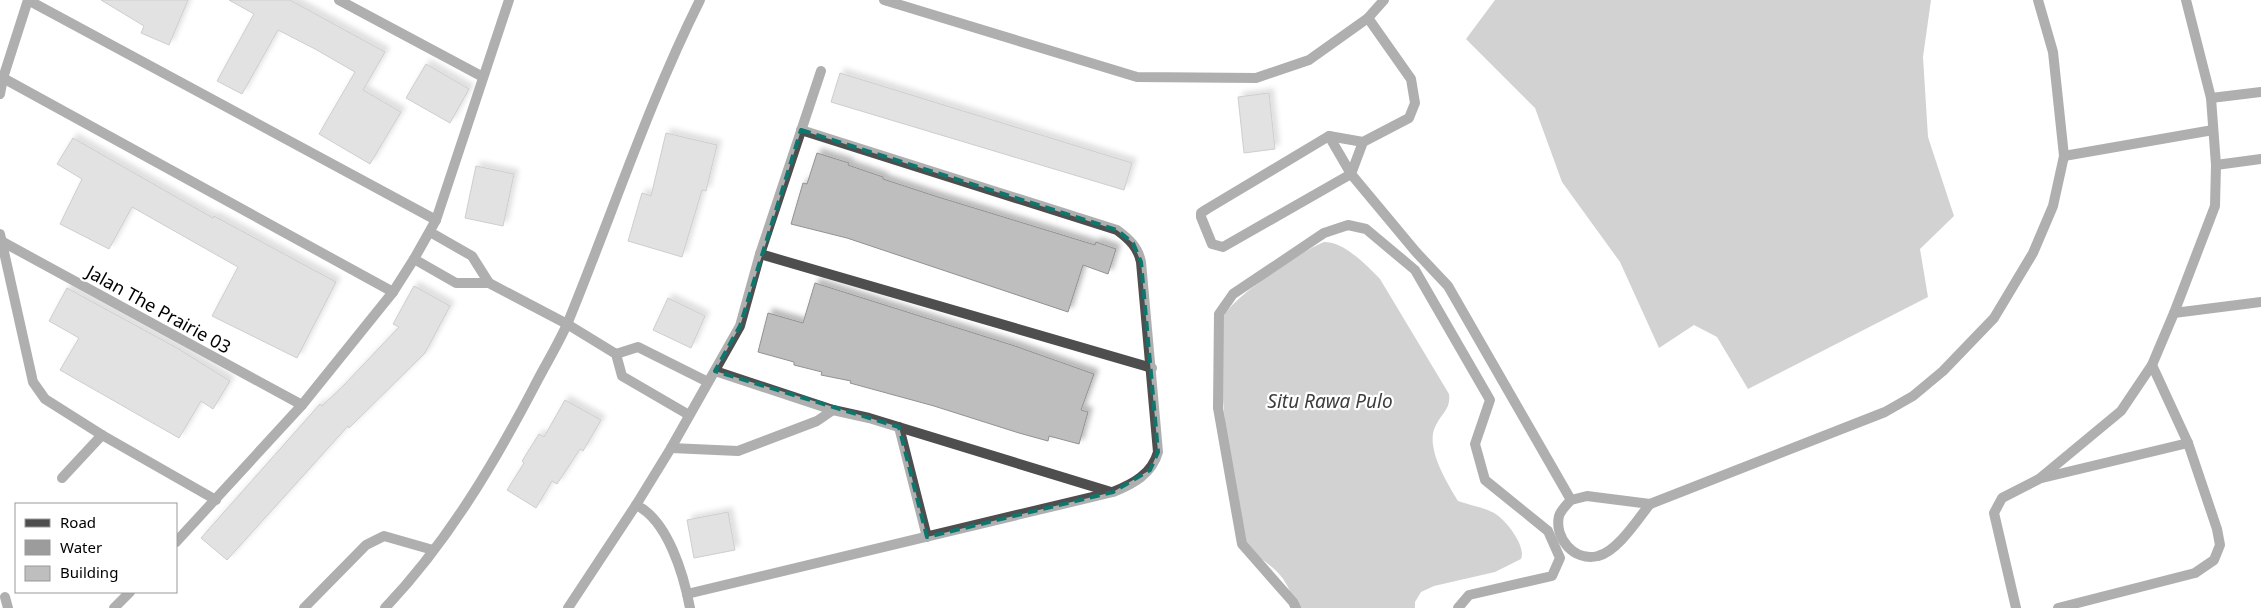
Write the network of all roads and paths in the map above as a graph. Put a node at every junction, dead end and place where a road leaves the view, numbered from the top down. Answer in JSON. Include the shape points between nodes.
{"nodes":[{"id":1,"x":28,"y":0,"type":"edge"},
{"id":2,"x":339,"y":0,"type":"edge"},
{"id":3,"x":509,"y":0,"type":"edge"},
{"id":4,"x":700,"y":0,"type":"edge"},
{"id":5,"x":884,"y":0,"type":"edge"},
{"id":6,"x":1384,"y":0,"type":"edge"},
{"id":7,"x":2038,"y":0,"type":"edge"},
{"id":8,"x":2186,"y":0,"type":"edge"},
{"id":9,"x":1368,"y":18,"type":"junction"},
{"id":10,"x":821,"y":71,"type":"dead end"},
{"id":11,"x":483,"y":77,"type":"junction"},
{"id":12,"x":3,"y":78,"type":"junction"},
{"id":13,"x":2261,"y":92,"type":"edge"},
{"id":14,"x":0,"y":94,"type":"edge"},
{"id":15,"x":2210,"y":98,"type":"junction"},
{"id":16,"x":801,"y":130,"type":"junction"},
{"id":17,"x":2213,"y":130,"type":"junction"},
{"id":18,"x":1329,"y":136,"type":"junction"},
{"id":19,"x":1363,"y":142,"type":"junction"},
{"id":20,"x":2064,"y":156,"type":"junction"},
{"id":21,"x":2261,"y":160,"type":"edge"},
{"id":22,"x":2216,"y":165,"type":"junction"},
{"id":23,"x":1351,"y":174,"type":"junction"},
{"id":24,"x":436,"y":220,"type":"junction"},
{"id":25,"x":430,"y":232,"type":"junction"},
{"id":26,"x":0,"y":238,"type":"edge"},
{"id":27,"x":760,"y":254,"type":"junction"},
{"id":28,"x":414,"y":259,"type":"junction"},
{"id":29,"x":489,"y":283,"type":"junction"},
{"id":30,"x":393,"y":292,"type":"junction"},
{"id":31,"x":2261,"y":302,"type":"edge"},
{"id":32,"x":2174,"y":313,"type":"junction"},
{"id":33,"x":567,"y":324,"type":"junction"},
{"id":34,"x":616,"y":354,"type":"junction"},
{"id":35,"x":2152,"y":365,"type":"junction"},
{"id":36,"x":1152,"y":368,"type":"junction"},
{"id":37,"x":715,"y":371,"type":"junction"},
{"id":38,"x":708,"y":382,"type":"junction"},
{"id":39,"x":302,"y":405,"type":"junction"},
{"id":40,"x":832,"y":410,"type":"junction"},
{"id":41,"x":689,"y":415,"type":"junction"},
{"id":42,"x":899,"y":427,"type":"junction"},
{"id":43,"x":102,"y":434,"type":"junction"},
{"id":44,"x":2188,"y":443,"type":"junction"},
{"id":45,"x":671,"y":448,"type":"junction"},
{"id":46,"x":62,"y":478,"type":"dead end"},
{"id":47,"x":2039,"y":478,"type":"junction"},
{"id":48,"x":1113,"y":492,"type":"junction"},
{"id":49,"x":216,"y":500,"type":"junction"},
{"id":50,"x":1570,"y":500,"type":"junction"},
{"id":51,"x":1650,"y":504,"type":"junction"},
{"id":52,"x":636,"y":505,"type":"junction"},
{"id":53,"x":927,"y":537,"type":"junction"},
{"id":54,"x":178,"y":540,"type":"edge"},
{"id":55,"x":433,"y":550,"type":"junction"},
{"id":56,"x":129,"y":593,"type":"edge"},
{"id":57,"x":687,"y":594,"type":"junction"},
{"id":58,"x":5,"y":598,"type":"dead end"},
{"id":59,"x":8,"y":608,"type":"edge"},
{"id":60,"x":114,"y":608,"type":"edge"},
{"id":61,"x":304,"y":608,"type":"edge"},
{"id":62,"x":385,"y":608,"type":"edge"},
{"id":63,"x":568,"y":608,"type":"edge"},
{"id":64,"x":690,"y":608,"type":"edge"},
{"id":65,"x":1296,"y":608,"type":"edge"},
{"id":66,"x":1458,"y":608,"type":"edge"},
{"id":67,"x":2016,"y":608,"type":"edge"},
{"id":68,"x":2058,"y":608,"type":"edge"}],
"edges":[{"from":1,"to":12,"type":"street"},
{"from":1,"to":24,"type":"street"},
{"from":2,"to":11,"type":"street"},
{"from":3,"to":11,"type":"street"},
{"from":4,"to":33,"type":"street","via":[[629,164]]},
{"from":5,"to":9,"type":"street","via":[[1137,77],[1256,78],[1308,60]]},
{"from":6,"to":9,"type":"street"},
{"from":7,"to":20,"type":"street","via":[[2053,52]]},
{"from":8,"to":15,"type":"street"},
{"from":9,"to":19,"type":"street","via":[[1411,79],[1415,102],[1408,118]]},
{"from":10,"to":16,"type":"street"},
{"from":11,"to":24,"type":"street"},
{"from":12,"to":14,"type":"street"},
{"from":12,"to":30,"type":"street"},
{"from":13,"to":15,"type":"street"},
{"from":15,"to":17,"type":"street"},
{"from":16,"to":27,"type":"street"},
{"from":16,"to":36,"type":"street","via":[[1117,230],[1129,238],[1140,256]]},
{"from":17,"to":20,"type":"street"},
{"from":17,"to":22,"type":"street"},
{"from":18,"to":19,"type":"street"},
{"from":18,"to":23,"type":"street"},
{"from":18,"to":23,"type":"street","via":[[1201,213],[1201,221],[1212,244],[1223,248]]},
{"from":19,"to":23,"type":"street"},
{"from":20,"to":51,"type":"street","via":[[2053,206],[2033,253],[1994,318],[1914,396],[1885,412]]},
{"from":21,"to":22,"type":"street"},
{"from":22,"to":32,"type":"street","via":[[2214,206]]},
{"from":23,"to":50,"type":"street","via":[[1448,286]]},
{"from":24,"to":25,"type":"street"},
{"from":25,"to":28,"type":"street"},
{"from":25,"to":29,"type":"street","via":[[472,256]]},
{"from":26,"to":39,"type":"street","name":"Jalan The Prairie 03"},
{"from":26,"to":43,"type":"street","via":[[33,382],[45,399]]},
{"from":27,"to":36,"type":"street"},
{"from":27,"to":37,"type":"street","via":[[740,326]]},
{"from":28,"to":29,"type":"street","via":[[456,283]]},
{"from":28,"to":30,"type":"street"},
{"from":29,"to":33,"type":"street"},
{"from":30,"to":39,"type":"street"},
{"from":31,"to":32,"type":"street"},
{"from":32,"to":35,"type":"street"},
{"from":33,"to":34,"type":"street"},
{"from":33,"to":55,"type":"street","via":[[485,476]]},
{"from":34,"to":38,"type":"street","via":[[638,347]]},
{"from":34,"to":41,"type":"street","via":[[622,376]]},
{"from":35,"to":44,"type":"street"},
{"from":35,"to":47,"type":"street","via":[[2120,411]]},
{"from":36,"to":48,"type":"street","via":[[1156,460],[1150,470],[1130,485]]},
{"from":37,"to":38,"type":"street"},
{"from":37,"to":40,"type":"street"},
{"from":38,"to":41,"type":"street"},
{"from":39,"to":49,"type":"street"},
{"from":40,"to":42,"type":"street"},
{"from":40,"to":45,"type":"street","via":[[817,421],[738,451]]},
{"from":41,"to":45,"type":"street"},
{"from":42,"to":48,"type":"street"},
{"from":42,"to":53,"type":"street"},
{"from":43,"to":46,"type":"street"},
{"from":43,"to":49,"type":"street"},
{"from":44,"to":47,"type":"street"},
{"from":44,"to":68,"type":"street","via":[[2217,529],[2220,545],[2214,560],[2195,573]]},
{"from":45,"to":52,"type":"street"},
{"from":47,"to":67,"type":"street","via":[[2002,498],[1994,513]]},
{"from":48,"to":53,"type":"street"},
{"from":49,"to":54,"type":"street"},
{"from":50,"to":51,"type":"street","via":[[1587,496]]},
{"from":50,"to":51,"type":"street","via":[[1559,516],[1560,532],[1566,548],[1582,556],[1598,556],[1611,549]]},
{"from":52,"to":57,"type":"street","via":[[654,516],[665,532]]},
{"from":52,"to":63,"type":"street"},
{"from":53,"to":57,"type":"street"},
{"from":55,"to":61,"type":"street","via":[[384,536],[366,545]]},
{"from":55,"to":62,"type":"street"},
{"from":56,"to":60,"type":"street"},
{"from":57,"to":64,"type":"street"},
{"from":58,"to":59,"type":"street"},
{"from":65,"to":66,"type":"street","via":[[1242,544],[1218,408],[1218,314],[1232,294],[1324,233],[1348,225],[1366,229],[1415,270],[1490,400],[1475,444],[1485,480],[1548,531],[1560,558],[1552,576],[1469,595]]}]}
